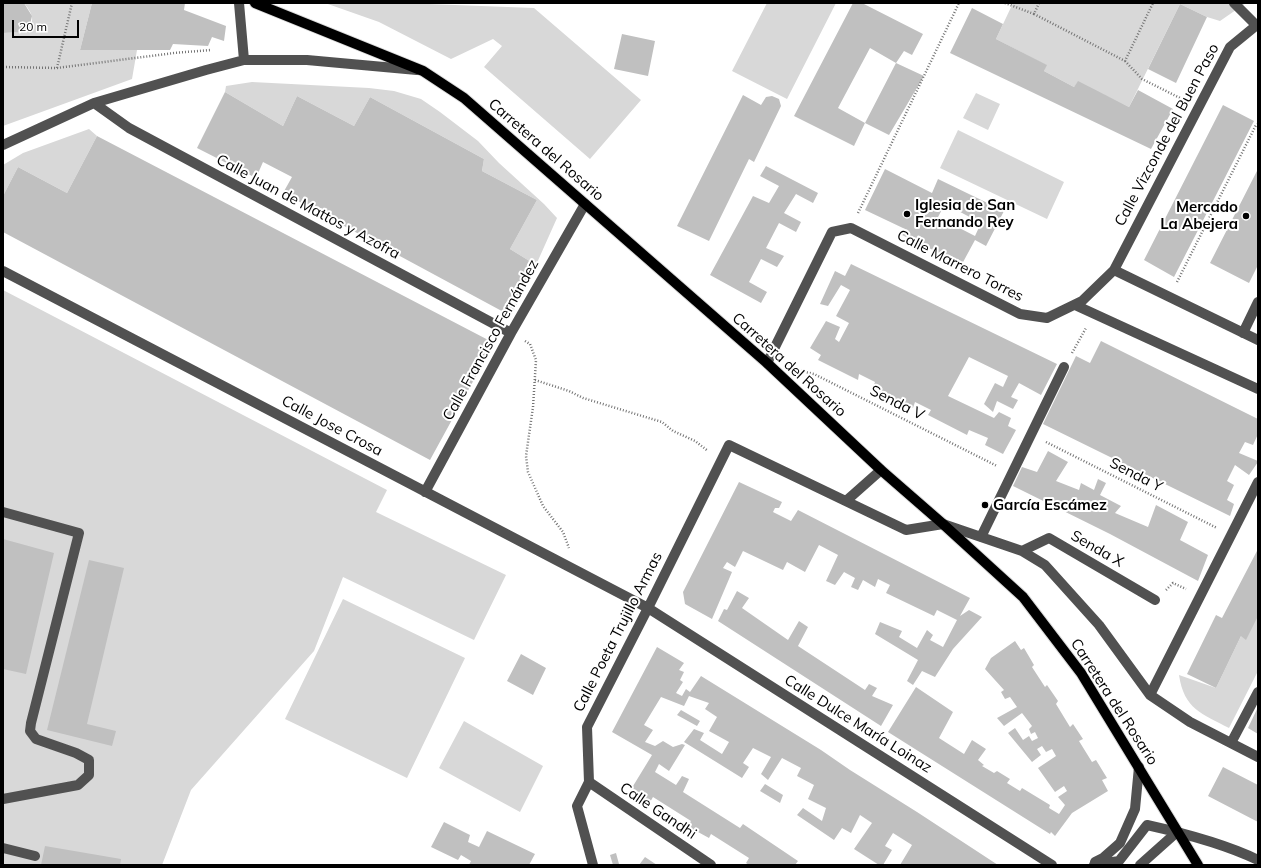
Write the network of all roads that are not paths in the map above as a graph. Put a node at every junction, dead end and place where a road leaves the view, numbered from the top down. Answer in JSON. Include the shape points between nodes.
{"nodes":[{"id":1,"x":239,"y":3,"type":"edge"},
{"id":2,"x":255,"y":3,"type":"edge"},
{"id":3,"x":1234,"y":3,"type":"edge"},
{"id":4,"x":1257,"y":24,"type":"edge"},
{"id":5,"x":244,"y":60,"type":"junction"},
{"id":6,"x":423,"y":71,"type":"junction"},
{"id":7,"x":94,"y":103,"type":"junction"},
{"id":8,"x":3,"y":145,"type":"edge"},
{"id":9,"x":585,"y":204,"type":"junction"},
{"id":10,"x":3,"y":270,"type":"edge"},
{"id":11,"x":1114,"y":270,"type":"junction"},
{"id":12,"x":1258,"y":302,"type":"edge"},
{"id":13,"x":1074,"y":304,"type":"junction"},
{"id":14,"x":1243,"y":332,"type":"junction"},
{"id":15,"x":511,"y":333,"type":"junction"},
{"id":16,"x":1258,"y":340,"type":"edge"},
{"id":17,"x":767,"y":364,"type":"junction"},
{"id":18,"x":1064,"y":367,"type":"road end"},
{"id":19,"x":1258,"y":389,"type":"edge"},
{"id":20,"x":881,"y":470,"type":"junction"},
{"id":21,"x":1258,"y":482,"type":"edge"},
{"id":22,"x":425,"y":492,"type":"junction"},
{"id":23,"x":846,"y":501,"type":"junction"},
{"id":24,"x":3,"y":512,"type":"edge"},
{"id":25,"x":943,"y":524,"type":"junction"},
{"id":26,"x":981,"y":537,"type":"junction"},
{"id":27,"x":1022,"y":551,"type":"junction"},
{"id":28,"x":1155,"y":600,"type":"road end"},
{"id":29,"x":648,"y":608,"type":"junction"},
{"id":30,"x":1258,"y":692,"type":"edge"},
{"id":31,"x":1150,"y":695,"type":"junction"},
{"id":32,"x":1231,"y":743,"type":"junction"},
{"id":33,"x":1258,"y":757,"type":"edge"},
{"id":34,"x":1139,"y":767,"type":"junction"},
{"id":35,"x":589,"y":782,"type":"junction"},
{"id":36,"x":3,"y":799,"type":"edge"},
{"id":37,"x":1177,"y":832,"type":"junction"},
{"id":38,"x":3,"y":848,"type":"edge"},
{"id":39,"x":35,"y":856,"type":"dead end"},
{"id":40,"x":1258,"y":860,"type":"edge"},
{"id":41,"x":593,"y":865,"type":"edge"},
{"id":42,"x":711,"y":865,"type":"edge"},
{"id":43,"x":1052,"y":865,"type":"edge"},
{"id":44,"x":1087,"y":865,"type":"edge"},
{"id":45,"x":1094,"y":865,"type":"edge"},
{"id":46,"x":1140,"y":865,"type":"edge"},
{"id":47,"x":1198,"y":865,"type":"edge"}],
"edges":[{"from":1,"to":5,"type":"street"},
{"from":2,"to":6,"type":"main road","name":"Carretera del Rosario"},
{"from":3,"to":4,"type":"street"},
{"from":4,"to":11,"type":"street","name":"Calle Vizconde del Buen Paso","via":[[1230,47]]},
{"from":5,"to":6,"type":"street","via":[[307,60]]},
{"from":5,"to":7,"type":"street"},
{"from":6,"to":9,"type":"main road","name":"Carretera del Rosario","via":[[464,98]]},
{"from":7,"to":8,"type":"street"},
{"from":7,"to":15,"type":"street","name":"Calle Juan de Mattos y Azofra","via":[[136,132]]},
{"from":9,"to":15,"type":"street","name":"Calle Francisco Fernández"},
{"from":9,"to":17,"type":"main road","name":"Carretera del Rosario"},
{"from":10,"to":22,"type":"street","name":"Calle Jose Crosa"},
{"from":11,"to":13,"type":"street","name":"Calle Marrero Torres","via":[[1082,301]]},
{"from":11,"to":14,"type":"street"},
{"from":12,"to":14,"type":"street"},
{"from":13,"to":17,"type":"street","name":"Calle Marrero Torres","via":[[1047,318],[1020,314],[851,228],[832,232]]},
{"from":13,"to":19,"type":"street"},
{"from":14,"to":16,"type":"street"},
{"from":15,"to":22,"type":"street","name":"Calle Francisco Fernández"},
{"from":17,"to":20,"type":"main road","name":"Carretera del Rosario"},
{"from":18,"to":26,"type":"street"},
{"from":20,"to":23,"type":"street"},
{"from":20,"to":25,"type":"main road","name":"Carretera del Rosario"},
{"from":21,"to":31,"type":"street"},
{"from":22,"to":29,"type":"street","name":"Calle Jose Crosa"},
{"from":23,"to":25,"type":"street","via":[[906,530]]},
{"from":23,"to":29,"type":"street","name":"Calle Poeta Trujillo Armas","via":[[729,445]]},
{"from":24,"to":36,"type":"street","via":[[79,533],[30,731],[36,739],[89,760],[90,775],[78,785]]},
{"from":25,"to":26,"type":"street"},
{"from":25,"to":34,"type":"main road","name":"Carretera del Rosario","via":[[1023,597],[1081,673]]},
{"from":26,"to":27,"type":"street"},
{"from":27,"to":28,"type":"street","name":"Senda X","via":[[1049,538]]},
{"from":27,"to":31,"type":"street","via":[[1045,565],[1094,620]]},
{"from":29,"to":35,"type":"street","name":"Calle Poeta Trujillo Armas","via":[[587,726]]},
{"from":29,"to":43,"type":"street","name":"Calle Dulce María Loinaz"},
{"from":30,"to":32,"type":"street"},
{"from":31,"to":32,"type":"street","via":[[1190,722]]},
{"from":32,"to":33,"type":"street"},
{"from":34,"to":37,"type":"main road","name":"Carretera del Rosario"},
{"from":34,"to":44,"type":"street","via":[[1135,809],[1120,843],[1103,858]]},
{"from":35,"to":41,"type":"street","name":"Calle Poeta Trujillo Armas","via":[[577,806]]},
{"from":35,"to":42,"type":"street","name":"Calle Gandhi"},
{"from":37,"to":40,"type":"street","via":[[1244,853]]},
{"from":37,"to":45,"type":"street","via":[[1147,825],[1119,861]]},
{"from":37,"to":46,"type":"street"},
{"from":37,"to":47,"type":"main road","name":"Carretera del Rosario"},
{"from":38,"to":39,"type":"street"}]}
